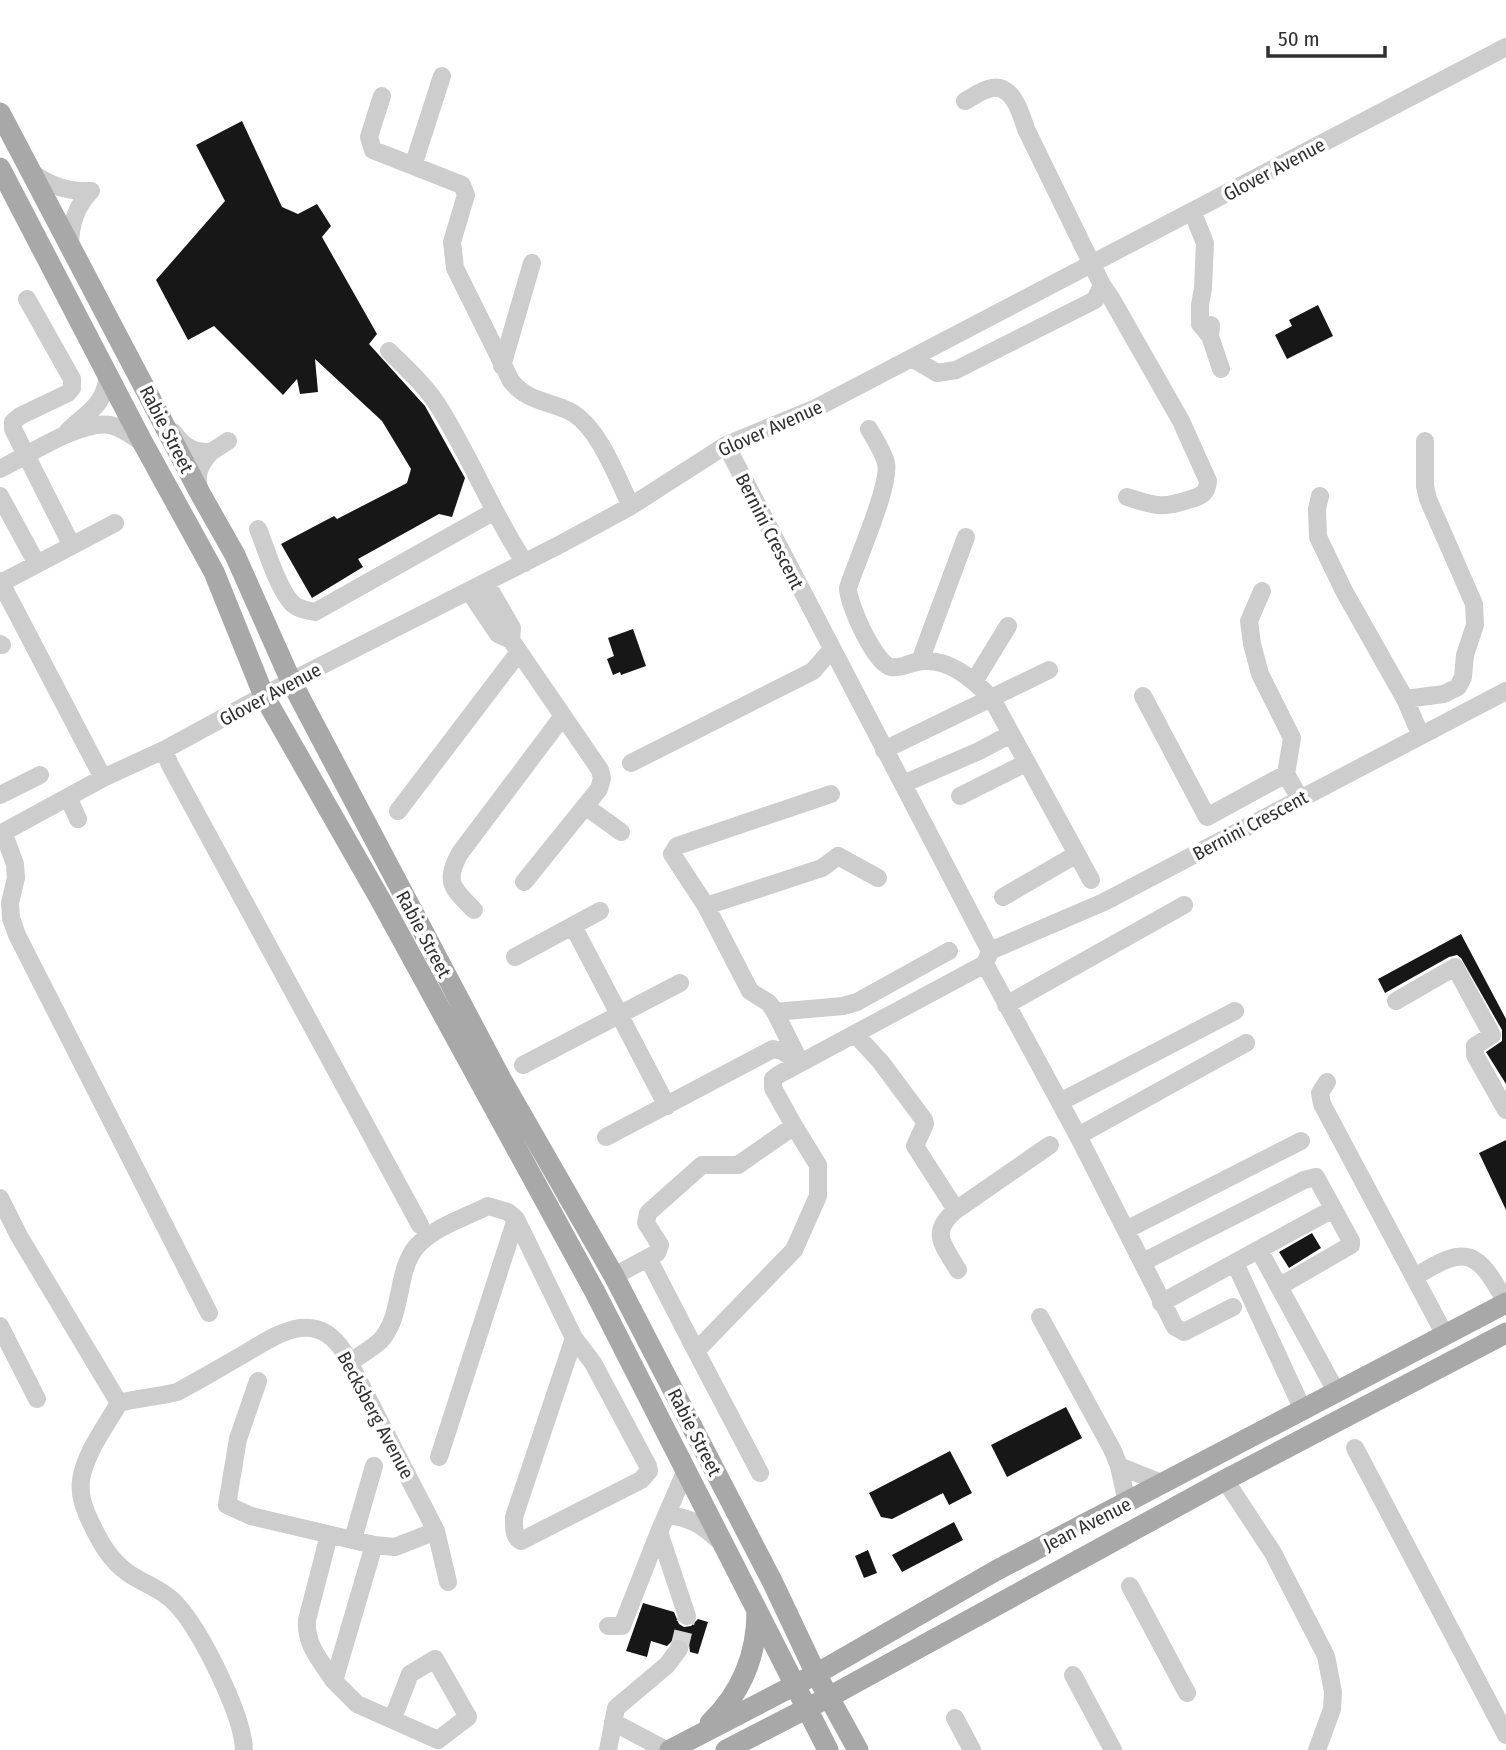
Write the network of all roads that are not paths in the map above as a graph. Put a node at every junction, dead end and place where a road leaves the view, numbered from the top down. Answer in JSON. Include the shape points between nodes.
{"nodes":[{"id":1,"x":1506,"y":47,"type":"edge"},
{"id":2,"x":442,"y":76,"type":"dead end"},
{"id":3,"x":382,"y":96,"type":"dead end"},
{"id":4,"x":965,"y":101,"type":"dead end"},
{"id":5,"x":0,"y":113,"type":"edge"},
{"id":6,"x":413,"y":166,"type":"junction"},
{"id":7,"x":0,"y":168,"type":"edge"},
{"id":8,"x":32,"y":173,"type":"junction"},
{"id":9,"x":1192,"y":211,"type":"junction"},
{"id":10,"x":70,"y":243,"type":"junction"},
{"id":11,"x":532,"y":263,"type":"dead end"},
{"id":12,"x":1093,"y":264,"type":"junction"},
{"id":13,"x":1102,"y":285,"type":"junction"},
{"id":14,"x":27,"y":299,"type":"dead end"},
{"id":15,"x":389,"y":351,"type":"dead end"},
{"id":16,"x":912,"y":358,"type":"junction"},
{"id":17,"x":502,"y":366,"type":"junction"},
{"id":18,"x":1221,"y":369,"type":"dead end"},
{"id":19,"x":108,"y":374,"type":"junction"},
{"id":20,"x":153,"y":403,"type":"junction"},
{"id":21,"x":869,"y":429,"type":"dead end"},
{"id":22,"x":62,"y":436,"type":"junction"},
{"id":23,"x":228,"y":441,"type":"dead end"},
{"id":24,"x":1425,"y":441,"type":"dead end"},
{"id":25,"x":143,"y":443,"type":"junction"},
{"id":26,"x":726,"y":445,"type":"junction"},
{"id":27,"x":211,"y":452,"type":"junction"},
{"id":28,"x":25,"y":456,"type":"junction"},
{"id":29,"x":0,"y":469,"type":"edge"},
{"id":30,"x":201,"y":495,"type":"junction"},
{"id":31,"x":0,"y":496,"type":"edge"},
{"id":32,"x":1320,"y":496,"type":"dead end"},
{"id":33,"x":1127,"y":497,"type":"dead end"},
{"id":34,"x":631,"y":506,"type":"junction"},
{"id":35,"x":493,"y":512,"type":"junction"},
{"id":36,"x":115,"y":523,"type":"dead end"},
{"id":37,"x":258,"y":530,"type":"dead end"},
{"id":38,"x":966,"y":537,"type":"dead end"},
{"id":39,"x":72,"y":546,"type":"junction"},
{"id":40,"x":524,"y":563,"type":"junction"},
{"id":41,"x":37,"y":564,"type":"junction"},
{"id":42,"x":0,"y":582,"type":"edge"},
{"id":43,"x":486,"y":583,"type":"junction"},
{"id":44,"x":1262,"y":591,"type":"dead end"},
{"id":45,"x":469,"y":592,"type":"junction"},
{"id":46,"x":1008,"y":625,"type":"dead end"},
{"id":47,"x":515,"y":646,"type":"junction"},
{"id":48,"x":831,"y":650,"type":"junction"},
{"id":49,"x":920,"y":661,"type":"junction"},
{"id":50,"x":1049,"y":670,"type":"dead end"},
{"id":51,"x":975,"y":680,"type":"junction"},
{"id":52,"x":291,"y":681,"type":"junction"},
{"id":53,"x":1506,"y":691,"type":"edge"},
{"id":54,"x":264,"y":696,"type":"junction"},
{"id":55,"x":1143,"y":696,"type":"dead end"},
{"id":56,"x":992,"y":699,"type":"junction"},
{"id":57,"x":1405,"y":699,"type":"junction"},
{"id":58,"x":563,"y":716,"type":"junction"},
{"id":59,"x":1011,"y":734,"type":"junction"},
{"id":60,"x":1421,"y":736,"type":"junction"},
{"id":61,"x":164,"y":750,"type":"junction"},
{"id":62,"x":884,"y":750,"type":"junction"},
{"id":63,"x":631,"y":763,"type":"dead end"},
{"id":64,"x":1026,"y":763,"type":"junction"},
{"id":65,"x":1286,"y":774,"type":"junction"},
{"id":66,"x":40,"y":775,"type":"dead end"},
{"id":67,"x":103,"y":778,"type":"junction"},
{"id":68,"x":902,"y":784,"type":"junction"},
{"id":69,"x":831,"y":794,"type":"dead end"},
{"id":70,"x":0,"y":795,"type":"edge"},
{"id":71,"x":960,"y":796,"type":"dead end"},
{"id":72,"x":68,"y":797,"type":"junction"},
{"id":73,"x":1300,"y":799,"type":"junction"},
{"id":74,"x":585,"y":806,"type":"junction"},
{"id":75,"x":398,"y":811,"type":"dead end"},
{"id":76,"x":78,"y":820,"type":"dead end"},
{"id":77,"x":621,"y":832,"type":"dead end"},
{"id":78,"x":2,"y":833,"type":"edge"},
{"id":79,"x":1077,"y":854,"type":"junction"},
{"id":80,"x":878,"y":878,"type":"dead end"},
{"id":81,"x":1091,"y":880,"type":"dead end"},
{"id":82,"x":524,"y":882,"type":"dead end"},
{"id":83,"x":1003,"y":897,"type":"dead end"},
{"id":84,"x":1184,"y":905,"type":"dead end"},
{"id":85,"x":706,"y":906,"type":"junction"},
{"id":86,"x":474,"y":910,"type":"dead end"},
{"id":87,"x":600,"y":911,"type":"dead end"},
{"id":88,"x":573,"y":926,"type":"junction"},
{"id":89,"x":949,"y":951,"type":"dead end"},
{"id":90,"x":515,"y":957,"type":"dead end"},
{"id":91,"x":988,"y":957,"type":"junction"},
{"id":92,"x":680,"y":983,"type":"dead end"},
{"id":93,"x":1396,"y":1001,"type":"dead end"},
{"id":94,"x":1006,"y":1005,"type":"junction"},
{"id":95,"x":775,"y":1012,"type":"junction"},
{"id":96,"x":1235,"y":1012,"type":"dead end"},
{"id":97,"x":618,"y":1015,"type":"junction"},
{"id":98,"x":855,"y":1034,"type":"junction"},
{"id":99,"x":1246,"y":1044,"type":"dead end"},
{"id":100,"x":800,"y":1062,"type":"junction"},
{"id":101,"x":523,"y":1065,"type":"dead end"},
{"id":102,"x":1327,"y":1082,"type":"dead end"},
{"id":103,"x":1060,"y":1102,"type":"junction"},
{"id":104,"x":667,"y":1105,"type":"junction"},
{"id":105,"x":1506,"y":1110,"type":"edge"},
{"id":106,"x":794,"y":1126,"type":"junction"},
{"id":107,"x":1078,"y":1136,"type":"junction"},
{"id":108,"x":606,"y":1137,"type":"dead end"},
{"id":109,"x":1301,"y":1141,"type":"dead end"},
{"id":110,"x":1050,"y":1145,"type":"dead end"},
{"id":111,"x":0,"y":1198,"type":"edge"},
{"id":112,"x":1333,"y":1209,"type":"junction"},
{"id":113,"x":956,"y":1210,"type":"junction"},
{"id":114,"x":516,"y":1219,"type":"junction"},
{"id":115,"x":420,"y":1225,"type":"dead end"},
{"id":116,"x":1126,"y":1230,"type":"junction"},
{"id":117,"x":1259,"y":1250,"type":"junction"},
{"id":118,"x":648,"y":1258,"type":"junction"},
{"id":119,"x":1143,"y":1262,"type":"junction"},
{"id":120,"x":1235,"y":1264,"type":"junction"},
{"id":121,"x":958,"y":1269,"type":"dead end"},
{"id":122,"x":614,"y":1276,"type":"junction"},
{"id":123,"x":1415,"y":1277,"type":"junction"},
{"id":124,"x":1280,"y":1286,"type":"junction"},
{"id":125,"x":1161,"y":1303,"type":"junction"},
{"id":126,"x":1506,"y":1303,"type":"edge"},
{"id":127,"x":1233,"y":1307,"type":"dead end"},
{"id":128,"x":209,"y":1313,"type":"dead end"},
{"id":129,"x":1040,"y":1317,"type":"dead end"},
{"id":130,"x":0,"y":1326,"type":"edge"},
{"id":131,"x":1506,"y":1333,"type":"edge"},
{"id":132,"x":1445,"y":1335,"type":"junction"},
{"id":133,"x":574,"y":1338,"type":"junction"},
{"id":134,"x":696,"y":1351,"type":"junction"},
{"id":135,"x":349,"y":1363,"type":"junction"},
{"id":136,"x":258,"y":1381,"type":"dead end"},
{"id":137,"x":1336,"y":1393,"type":"junction"},
{"id":138,"x":37,"y":1399,"type":"dead end"},
{"id":139,"x":119,"y":1403,"type":"junction"},
{"id":140,"x":1303,"y":1410,"type":"junction"},
{"id":141,"x":1355,"y":1448,"type":"dead end"},
{"id":142,"x":439,"y":1457,"type":"dead end"},
{"id":143,"x":374,"y":1466,"type":"dead end"},
{"id":144,"x":1119,"y":1466,"type":"junction"},
{"id":145,"x":686,"y":1470,"type":"junction"},
{"id":146,"x":760,"y":1473,"type":"dead end"},
{"id":147,"x":1226,"y":1480,"type":"junction"},
{"id":148,"x":1164,"y":1484,"type":"junction"},
{"id":149,"x":1127,"y":1503,"type":"junction"},
{"id":150,"x":668,"y":1515,"type":"junction"},
{"id":151,"x":436,"y":1531,"type":"junction"},
{"id":152,"x":659,"y":1532,"type":"junction"},
{"id":153,"x":329,"y":1535,"type":"junction"},
{"id":154,"x":354,"y":1539,"type":"junction"},
{"id":155,"x":723,"y":1544,"type":"junction"},
{"id":156,"x":374,"y":1545,"type":"junction"},
{"id":157,"x":447,"y":1582,"type":"dead end"},
{"id":158,"x":1130,"y":1586,"type":"dead end"},
{"id":159,"x":757,"y":1610,"type":"junction"},
{"id":160,"x":687,"y":1616,"type":"tunnel mouth"},
{"id":161,"x":608,"y":1626,"type":"dead end"},
{"id":162,"x":679,"y":1649,"type":"tunnel mouth"},
{"id":163,"x":816,"y":1674,"type":"junction"},
{"id":164,"x":1073,"y":1675,"type":"dead end"},
{"id":165,"x":334,"y":1681,"type":"junction"},
{"id":166,"x":795,"y":1684,"type":"junction"},
{"id":167,"x":1187,"y":1693,"type":"dead end"},
{"id":168,"x":829,"y":1697,"type":"junction"},
{"id":169,"x":806,"y":1709,"type":"junction"},
{"id":170,"x":396,"y":1710,"type":"dead end"},
{"id":171,"x":955,"y":1718,"type":"dead end"},
{"id":172,"x":614,"y":1722,"type":"junction"},
{"id":173,"x":1506,"y":1735,"type":"edge"},
{"id":174,"x":696,"y":1736,"type":"junction"},
{"id":175,"x":244,"y":1750,"type":"edge"},
{"id":176,"x":608,"y":1750,"type":"edge"},
{"id":177,"x":668,"y":1750,"type":"edge"},
{"id":178,"x":726,"y":1750,"type":"edge"},
{"id":179,"x":828,"y":1750,"type":"edge"},
{"id":180,"x":858,"y":1750,"type":"edge"},
{"id":181,"x":972,"y":1750,"type":"edge"},
{"id":182,"x":1113,"y":1750,"type":"edge"},
{"id":183,"x":1317,"y":1750,"type":"edge"}],
"edges":[{"from":1,"to":9,"type":"street","name":"Glover Avenue"},
{"from":2,"to":6,"type":"street"},
{"from":3,"to":6,"type":"street","via":[[369,136],[371,146],[377,153]]},
{"from":4,"to":12,"type":"street","via":[[990,88],[1000,88],[1011,96]]},
{"from":5,"to":8,"type":"main road","name":"Rabie Street"},
{"from":6,"to":17,"type":"street","via":[[466,190],[452,242],[455,268]]},
{"from":7,"to":19,"type":"main road","name":"Rabie Street"},
{"from":8,"to":10,"type":"main road","name":"Rabie Street"},
{"from":8,"to":10,"type":"street","via":[[61,189],[91,191],[78,207]]},
{"from":9,"to":12,"type":"street","name":"Glover Avenue"},
{"from":9,"to":18,"type":"street","via":[[1205,243],[1203,288],[1212,320],[1210,336]]},
{"from":10,"to":20,"type":"main road","name":"Rabie Street"},
{"from":11,"to":17,"type":"street"},
{"from":12,"to":13,"type":"street"},
{"from":12,"to":16,"type":"street","name":"Glover Avenue"},
{"from":13,"to":16,"type":"street","via":[[1095,300],[956,370],[937,373]]},
{"from":13,"to":33,"type":"street","via":[[1181,421],[1208,481],[1201,496],[1172,506]]},
{"from":14,"to":28,"type":"street","via":[[72,379],[72,388],[13,422]]},
{"from":15,"to":35,"type":"street","via":[[439,407]]},
{"from":16,"to":26,"type":"street","name":"Glover Avenue","via":[[816,408]]},
{"from":17,"to":34,"type":"street","via":[[518,390],[572,413],[585,424]]},
{"from":19,"to":22,"type":"street","via":[[102,399]]},
{"from":19,"to":25,"type":"main road","name":"Rabie Street"},
{"from":20,"to":27,"type":"street","via":[[186,446]]},
{"from":20,"to":30,"type":"main road","name":"Rabie Street"},
{"from":21,"to":49,"type":"street","via":[[884,457],[887,474],[848,597],[881,662],[890,667]]},
{"from":22,"to":25,"type":"street","via":[[108,425]]},
{"from":22,"to":28,"type":"street"},
{"from":23,"to":27,"type":"street"},
{"from":24,"to":57,"type":"street","via":[[1428,499],[1474,604],[1475,625],[1458,687],[1444,694]]},
{"from":25,"to":54,"type":"main road","name":"Rabie Street","via":[[214,572]]},
{"from":26,"to":34,"type":"street","name":"Glover Avenue"},
{"from":26,"to":48,"type":"street","name":"Bernini Crescent"},
{"from":27,"to":30,"type":"street","via":[[197,474]]},
{"from":28,"to":29,"type":"street"},
{"from":28,"to":39,"type":"street"},
{"from":30,"to":52,"type":"main road","name":"Rabie Street","via":[[234,555]]},
{"from":31,"to":41,"type":"street"},
{"from":32,"to":57,"type":"street","via":[[1318,537]]},
{"from":34,"to":40,"type":"street","name":"Glover Avenue"},
{"from":35,"to":37,"type":"street","via":[[315,612],[290,601]]},
{"from":35,"to":40,"type":"street"},
{"from":36,"to":39,"type":"street"},
{"from":38,"to":49,"type":"street"},
{"from":39,"to":41,"type":"street"},
{"from":40,"to":43,"type":"street","name":"Glover Avenue"},
{"from":41,"to":42,"type":"street"},
{"from":42,"to":67,"type":"street"},
{"from":43,"to":45,"type":"street","name":"Glover Avenue"},
{"from":43,"to":47,"type":"street","via":[[512,628]]},
{"from":44,"to":65,"type":"street","via":[[1249,621],[1252,645],[1260,674],[1292,738]]},
{"from":45,"to":47,"type":"street","via":[[498,634]]},
{"from":45,"to":52,"type":"street","name":"Glover Avenue"},
{"from":46,"to":51,"type":"street"},
{"from":47,"to":58,"type":"street"},
{"from":47,"to":75,"type":"street"},
{"from":48,"to":62,"type":"street","name":"Bernini Crescent"},
{"from":48,"to":63,"type":"street","via":[[813,671]]},
{"from":49,"to":51,"type":"street","via":[[943,664]]},
{"from":50,"to":56,"type":"street"},
{"from":51,"to":56,"type":"street"},
{"from":52,"to":54,"type":"street","name":"Glover Avenue"},
{"from":52,"to":122,"type":"main road","name":"Rabie Street","via":[[501,1079]]},
{"from":53,"to":60,"type":"street","name":"Bernini Crescent"},
{"from":54,"to":61,"type":"street","name":"Glover Avenue"},
{"from":54,"to":145,"type":"main road","name":"Rabie Street","via":[[589,1280]]},
{"from":55,"to":65,"type":"street","via":[[1207,817]]},
{"from":56,"to":59,"type":"street"},
{"from":56,"to":62,"type":"street"},
{"from":57,"to":60,"type":"street"},
{"from":58,"to":74,"type":"street","via":[[602,778]]},
{"from":58,"to":86,"type":"street","via":[[452,868],[453,890]]},
{"from":59,"to":64,"type":"street"},
{"from":59,"to":68,"type":"street"},
{"from":60,"to":73,"type":"street","name":"Bernini Crescent"},
{"from":61,"to":67,"type":"street","name":"Glover Avenue"},
{"from":61,"to":115,"type":"street"},
{"from":62,"to":68,"type":"street","name":"Bernini Crescent"},
{"from":64,"to":71,"type":"street"},
{"from":64,"to":79,"type":"street"},
{"from":65,"to":73,"type":"street"},
{"from":66,"to":70,"type":"street"},
{"from":67,"to":72,"type":"street","name":"Glover Avenue"},
{"from":68,"to":91,"type":"street","name":"Bernini Crescent"},
{"from":69,"to":85,"type":"street","via":[[677,846],[672,853]]},
{"from":72,"to":76,"type":"street"},
{"from":72,"to":78,"type":"street","name":"Glover Avenue"},
{"from":73,"to":91,"type":"street","name":"Bernini Crescent"},
{"from":74,"to":77,"type":"street"},
{"from":74,"to":82,"type":"street"},
{"from":78,"to":128,"type":"street","via":[[15,864],[10,903],[17,935]]},
{"from":79,"to":81,"type":"street"},
{"from":79,"to":83,"type":"street"},
{"from":80,"to":85,"type":"street","via":[[838,856],[822,868]]},
{"from":84,"to":94,"type":"street"},
{"from":85,"to":95,"type":"street","via":[[750,991]]},
{"from":87,"to":88,"type":"street"},
{"from":88,"to":90,"type":"street"},
{"from":88,"to":97,"type":"street"},
{"from":89,"to":95,"type":"street","via":[[857,1002]]},
{"from":91,"to":94,"type":"street"},
{"from":91,"to":98,"type":"street","name":"Bernini Crescent"},
{"from":92,"to":97,"type":"street"},
{"from":93,"to":105,"type":"street","via":[[1455,967],[1492,1035],[1475,1046],[1475,1055]]},
{"from":94,"to":103,"type":"street"},
{"from":95,"to":100,"type":"street"},
{"from":96,"to":103,"type":"street"},
{"from":97,"to":101,"type":"street"},
{"from":97,"to":104,"type":"street"},
{"from":98,"to":100,"type":"street","name":"Bernini Crescent"},
{"from":98,"to":113,"type":"street","via":[[924,1120],[915,1146]]},
{"from":99,"to":107,"type":"street"},
{"from":100,"to":104,"type":"street","via":[[773,1049]]},
{"from":100,"to":106,"type":"street","name":"Bernini Crescent","via":[[773,1079]]},
{"from":102,"to":123,"type":"street","via":[[1320,1093],[1322,1104]]},
{"from":103,"to":107,"type":"street"},
{"from":104,"to":108,"type":"street"},
{"from":106,"to":118,"type":"street","via":[[738,1165],[702,1165],[648,1213],[646,1223],[660,1245]]},
{"from":106,"to":134,"type":"street","via":[[818,1165],[818,1196],[794,1250]]},
{"from":107,"to":116,"type":"street"},
{"from":109,"to":116,"type":"street"},
{"from":110,"to":113,"type":"street"},
{"from":111,"to":139,"type":"street"},
{"from":112,"to":117,"type":"street"},
{"from":112,"to":119,"type":"street","via":[[1313,1176]]},
{"from":112,"to":124,"type":"street","via":[[1351,1245]]},
{"from":113,"to":121,"type":"street","via":[[939,1237]]},
{"from":114,"to":133,"type":"street"},
{"from":114,"to":135,"type":"street","via":[[488,1206],[419,1244],[381,1340]]},
{"from":114,"to":142,"type":"street"},
{"from":116,"to":119,"type":"street"},
{"from":117,"to":120,"type":"street"},
{"from":117,"to":124,"type":"street"},
{"from":118,"to":122,"type":"street"},
{"from":118,"to":134,"type":"street"},
{"from":119,"to":125,"type":"street"},
{"from":120,"to":125,"type":"street"},
{"from":120,"to":140,"type":"street"},
{"from":122,"to":163,"type":"main road","name":"Rabie Street"},
{"from":123,"to":126,"type":"street","via":[[1450,1257],[1472,1258],[1490,1273]]},
{"from":123,"to":132,"type":"street"},
{"from":124,"to":137,"type":"street"},
{"from":125,"to":127,"type":"street","via":[[1175,1327],[1184,1332]]},
{"from":126,"to":132,"type":"main road","name":"Jean Avenue"},
{"from":129,"to":144,"type":"street"},
{"from":130,"to":138,"type":"street"},
{"from":131,"to":147,"type":"main road","name":"Jean Avenue"},
{"from":132,"to":137,"type":"main road","name":"Jean Avenue"},
{"from":133,"to":133,"type":"street","via":[[593,1363],[649,1471],[641,1480],[521,1541],[514,1530],[514,1517]]},
{"from":134,"to":146,"type":"street"},
{"from":135,"to":139,"type":"street","name":"Becksberg Avenue","via":[[327,1332],[289,1329],[177,1392]]},
{"from":135,"to":151,"type":"street","name":"Becksberg Avenue"},
{"from":136,"to":153,"type":"street","via":[[237,1439],[227,1505],[251,1516]]},
{"from":137,"to":140,"type":"main road","name":"Jean Avenue"},
{"from":139,"to":175,"type":"street","via":[[86,1463],[80,1493],[85,1508],[110,1558],[169,1597],[190,1622],[234,1704]]},
{"from":140,"to":148,"type":"main road","name":"Jean Avenue"},
{"from":141,"to":173,"type":"street"},
{"from":143,"to":154,"type":"street"},
{"from":144,"to":148,"type":"street"},
{"from":144,"to":149,"type":"street"},
{"from":145,"to":150,"type":"street"},
{"from":145,"to":155,"type":"main road","name":"Rabie Street"},
{"from":147,"to":149,"type":"main road","via":[[1206,1475],[1141,1507]]},
{"from":147,"to":168,"type":"main road","name":"Jean Avenue"},
{"from":147,"to":183,"type":"street","via":[[1273,1553],[1326,1656],[1332,1709]]},
{"from":148,"to":149,"type":"main road","name":"Jean Avenue"},
{"from":149,"to":163,"type":"main road","name":"Jean Avenue","via":[[997,1570]]},
{"from":150,"to":152,"type":"street"},
{"from":150,"to":155,"type":"street","via":[[701,1524]]},
{"from":151,"to":156,"type":"street","via":[[395,1546]]},
{"from":151,"to":157,"type":"street","name":"Becksberg Avenue"},
{"from":152,"to":160,"type":"street"},
{"from":152,"to":161,"type":"street","via":[[622,1626]]},
{"from":153,"to":154,"type":"street"},
{"from":153,"to":165,"type":"street","via":[[306,1634]]},
{"from":154,"to":156,"type":"street"},
{"from":155,"to":159,"type":"main road","name":"Rabie Street"},
{"from":156,"to":165,"type":"street"},
{"from":158,"to":167,"type":"street"},
{"from":159,"to":166,"type":"main road","name":"Rabie Street"},
{"from":159,"to":174,"type":"main road","via":[[757,1635],[745,1677],[726,1708]]},
{"from":162,"to":172,"type":"street","via":[[667,1665],[620,1703]]},
{"from":163,"to":166,"type":"main road","name":"Jean Avenue"},
{"from":163,"to":168,"type":"main road","name":"Rabie Street"},
{"from":164,"to":182,"type":"street"},
{"from":165,"to":170,"type":"street","via":[[357,1704],[438,1740],[468,1717],[435,1659],[410,1674]]},
{"from":166,"to":169,"type":"main road","name":"Rabie Street"},
{"from":166,"to":174,"type":"main road","name":"Jean Avenue"},
{"from":168,"to":169,"type":"main road","name":"Jean Avenue"},
{"from":168,"to":180,"type":"main road","name":"Rabie Street"},
{"from":169,"to":178,"type":"main road","name":"Jean Avenue"},
{"from":169,"to":179,"type":"main road","name":"Rabie Street"},
{"from":171,"to":181,"type":"street"},
{"from":172,"to":176,"type":"street"},
{"from":172,"to":177,"type":"street"},
{"from":174,"to":177,"type":"main road","name":"Jean Avenue"}]}
